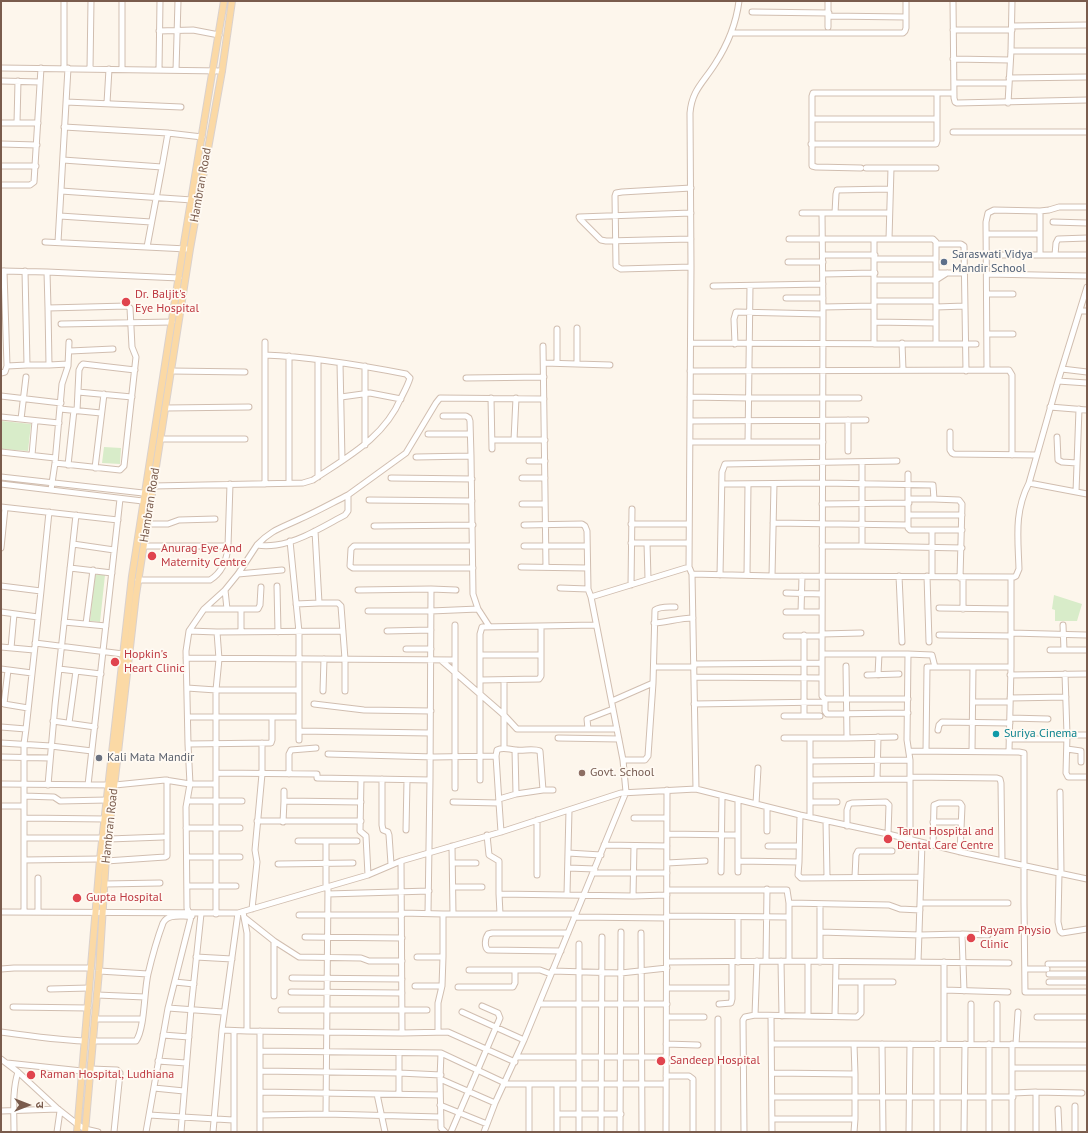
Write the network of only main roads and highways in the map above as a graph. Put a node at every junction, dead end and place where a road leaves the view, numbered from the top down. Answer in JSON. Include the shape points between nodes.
{"nodes":[{"id":1,"x":224,"y":1,"type":"edge"},
{"id":2,"x":232,"y":1,"type":"edge"},
{"id":3,"x":186,"y":249,"type":"junction"},
{"id":4,"x":177,"y":309,"type":"junction"},
{"id":5,"x":112,"y":785,"type":"junction"},
{"id":6,"x":106,"y":838,"type":"junction"},
{"id":7,"x":103,"y":860,"type":"junction"},
{"id":8,"x":100,"y":912,"type":"junction"},
{"id":9,"x":85,"y":1130,"type":"edge"},
{"id":10,"x":77,"y":1132,"type":"edge"}],
"edges":[{"from":1,"to":3,"type":"main road","name":"Hambran Road"},
{"from":2,"to":3,"type":"main road","name":"Hambran Road","via":[[222,71]]},
{"from":3,"to":4,"type":"main road","name":"Hambran Road"},
{"from":3,"to":4,"type":"main road","name":"Hambran Road","via":[[179,278]]},
{"from":4,"to":5,"type":"main road","name":"Hambran Road","via":[[166,408],[138,580]]},
{"from":4,"to":5,"type":"main road","name":"Hambran Road","via":[[172,322],[143,502],[123,654]]},
{"from":5,"to":6,"type":"main road","name":"Hambran Road"},
{"from":5,"to":6,"type":"main road","name":"Hambran Road","via":[[107,800]]},
{"from":6,"to":7,"type":"main road","name":"Hambran Road"},
{"from":7,"to":8,"type":"main road","name":"Hambran Road"},
{"from":7,"to":8,"type":"main road","name":"Hambran Road","via":[[105,884]]},
{"from":8,"to":9,"type":"main road","name":"Hambran Road","via":[[99,971]]},
{"from":8,"to":10,"type":"main road","name":"Hambran Road","via":[[91,968]]}]}
